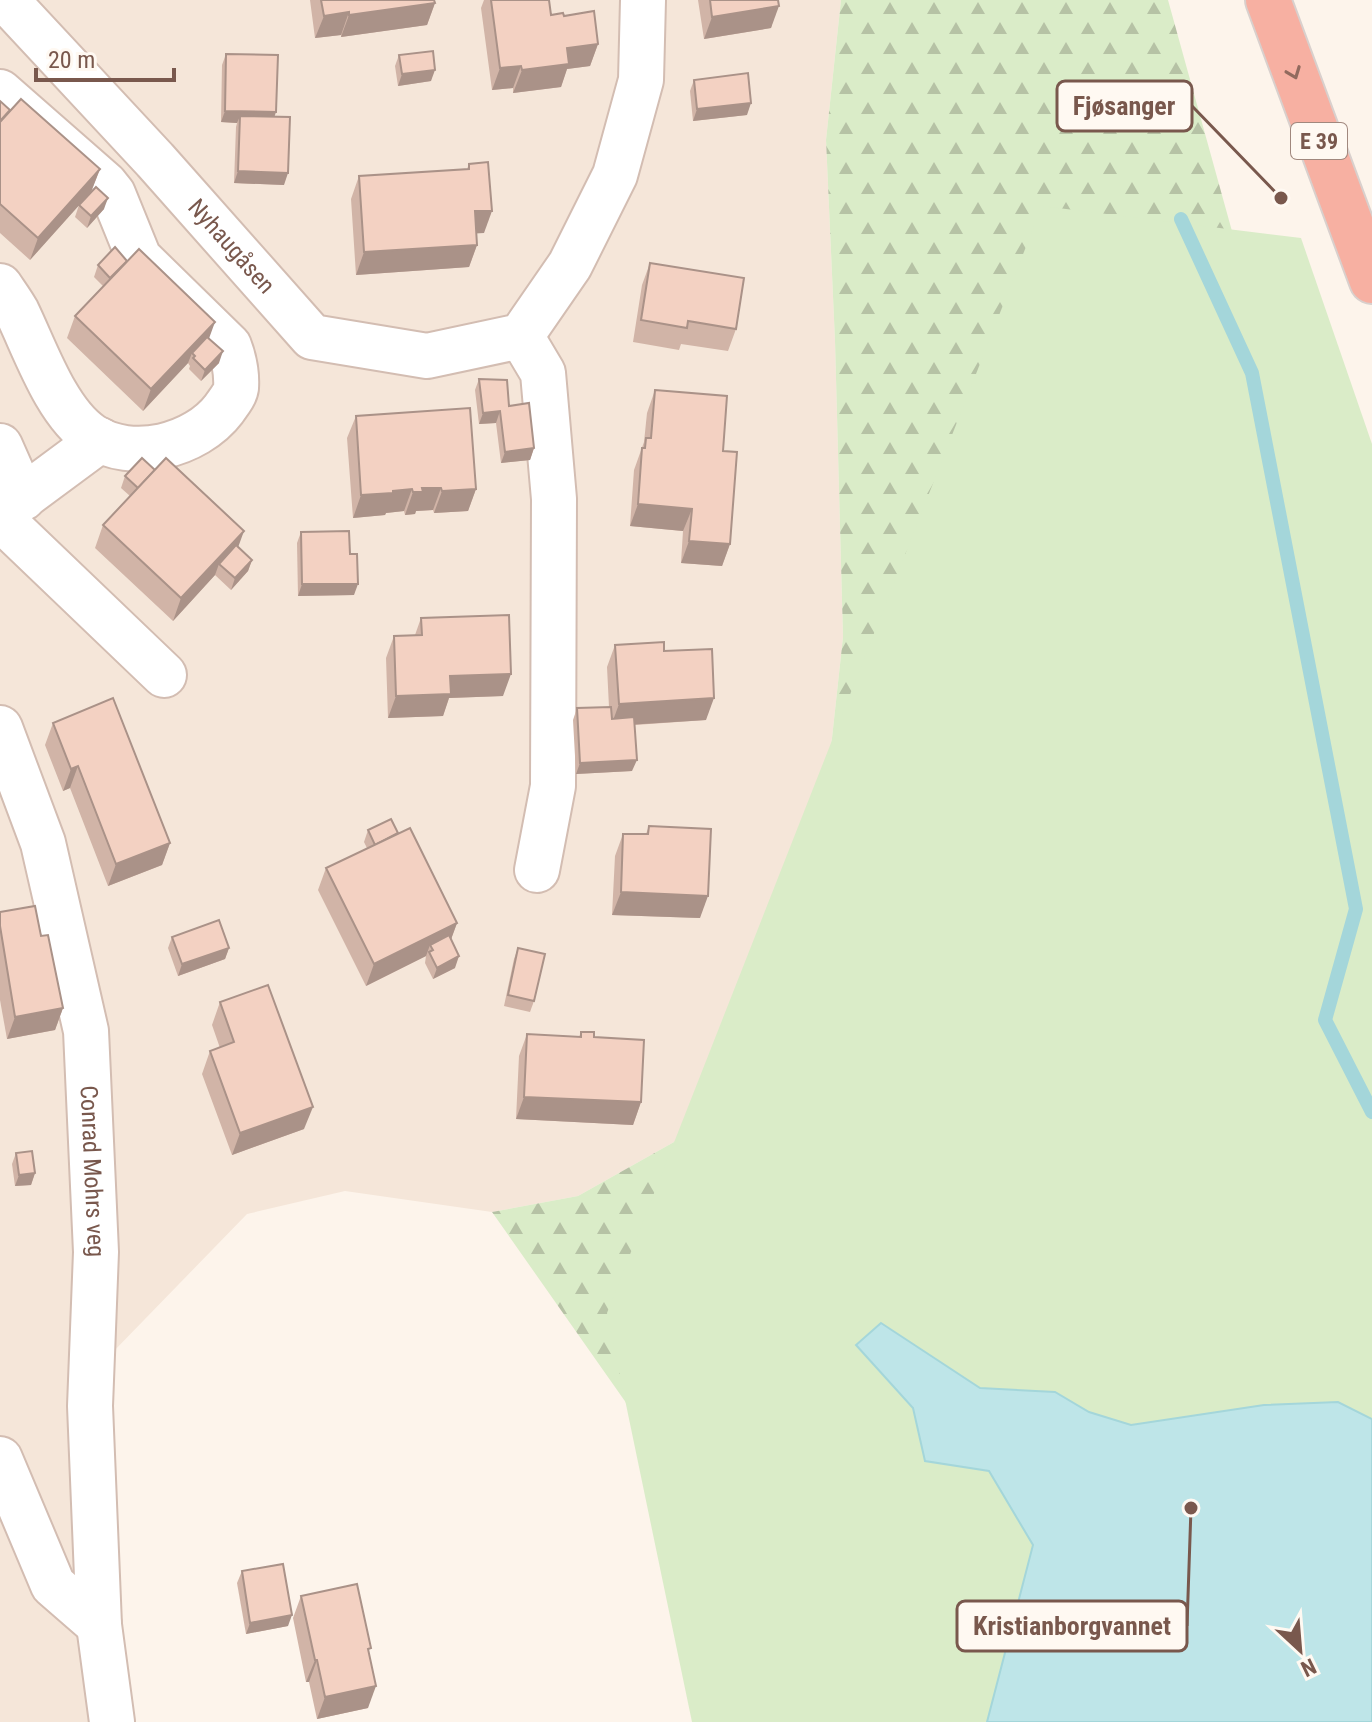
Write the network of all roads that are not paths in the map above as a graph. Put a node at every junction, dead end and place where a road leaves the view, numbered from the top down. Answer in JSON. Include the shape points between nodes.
{"nodes":[{"id":1,"x":6,"y":0,"type":"edge"},
{"id":2,"x":643,"y":0,"type":"edge"},
{"id":3,"x":1268,"y":0,"type":"edge"},
{"id":4,"x":0,"y":92,"type":"edge"},
{"id":5,"x":1372,"y":281,"type":"edge"},
{"id":6,"x":0,"y":286,"type":"edge"},
{"id":7,"x":521,"y":336,"type":"junction"},
{"id":8,"x":100,"y":440,"type":"junction"},
{"id":9,"x":0,"y":446,"type":"edge"},
{"id":10,"x":8,"y":510,"type":"edge"},
{"id":11,"x":164,"y":675,"type":"dead end"},
{"id":12,"x":0,"y":728,"type":"edge"},
{"id":13,"x":537,"y":870,"type":"dead end"},
{"id":14,"x":0,"y":1459,"type":"edge"},
{"id":15,"x":99,"y":1625,"type":"junction"},
{"id":16,"x":112,"y":1722,"type":"edge"}],
"edges":[{"from":1,"to":7,"type":"street","name":"Nyhaugåsen","via":[[312,337],[427,356]]},
{"from":2,"to":7,"type":"street","via":[[641,80],[615,175],[570,265]]},
{"from":3,"to":5,"type":"highway","number":"E 39","one_way":true},
{"from":4,"to":8,"type":"street","via":[[105,184],[139,258],[229,346],[234,359],[236,391],[203,429],[152,448]]},
{"from":6,"to":8,"type":"street","via":[[64,408]]},
{"from":7,"to":13,"type":"street","via":[[543,373],[554,499],[553,786]]},
{"from":8,"to":10,"type":"street"},
{"from":9,"to":10,"type":"street"},
{"from":10,"to":11,"type":"street"},
{"from":12,"to":15,"type":"street","name":"Conrad Mohrs veg","via":[[43,843],[86,1031],[96,1252],[90,1406]]},
{"from":14,"to":15,"type":"street","via":[[53,1585]]},
{"from":15,"to":16,"type":"street","name":"Conrad Mohrs veg"}]}
